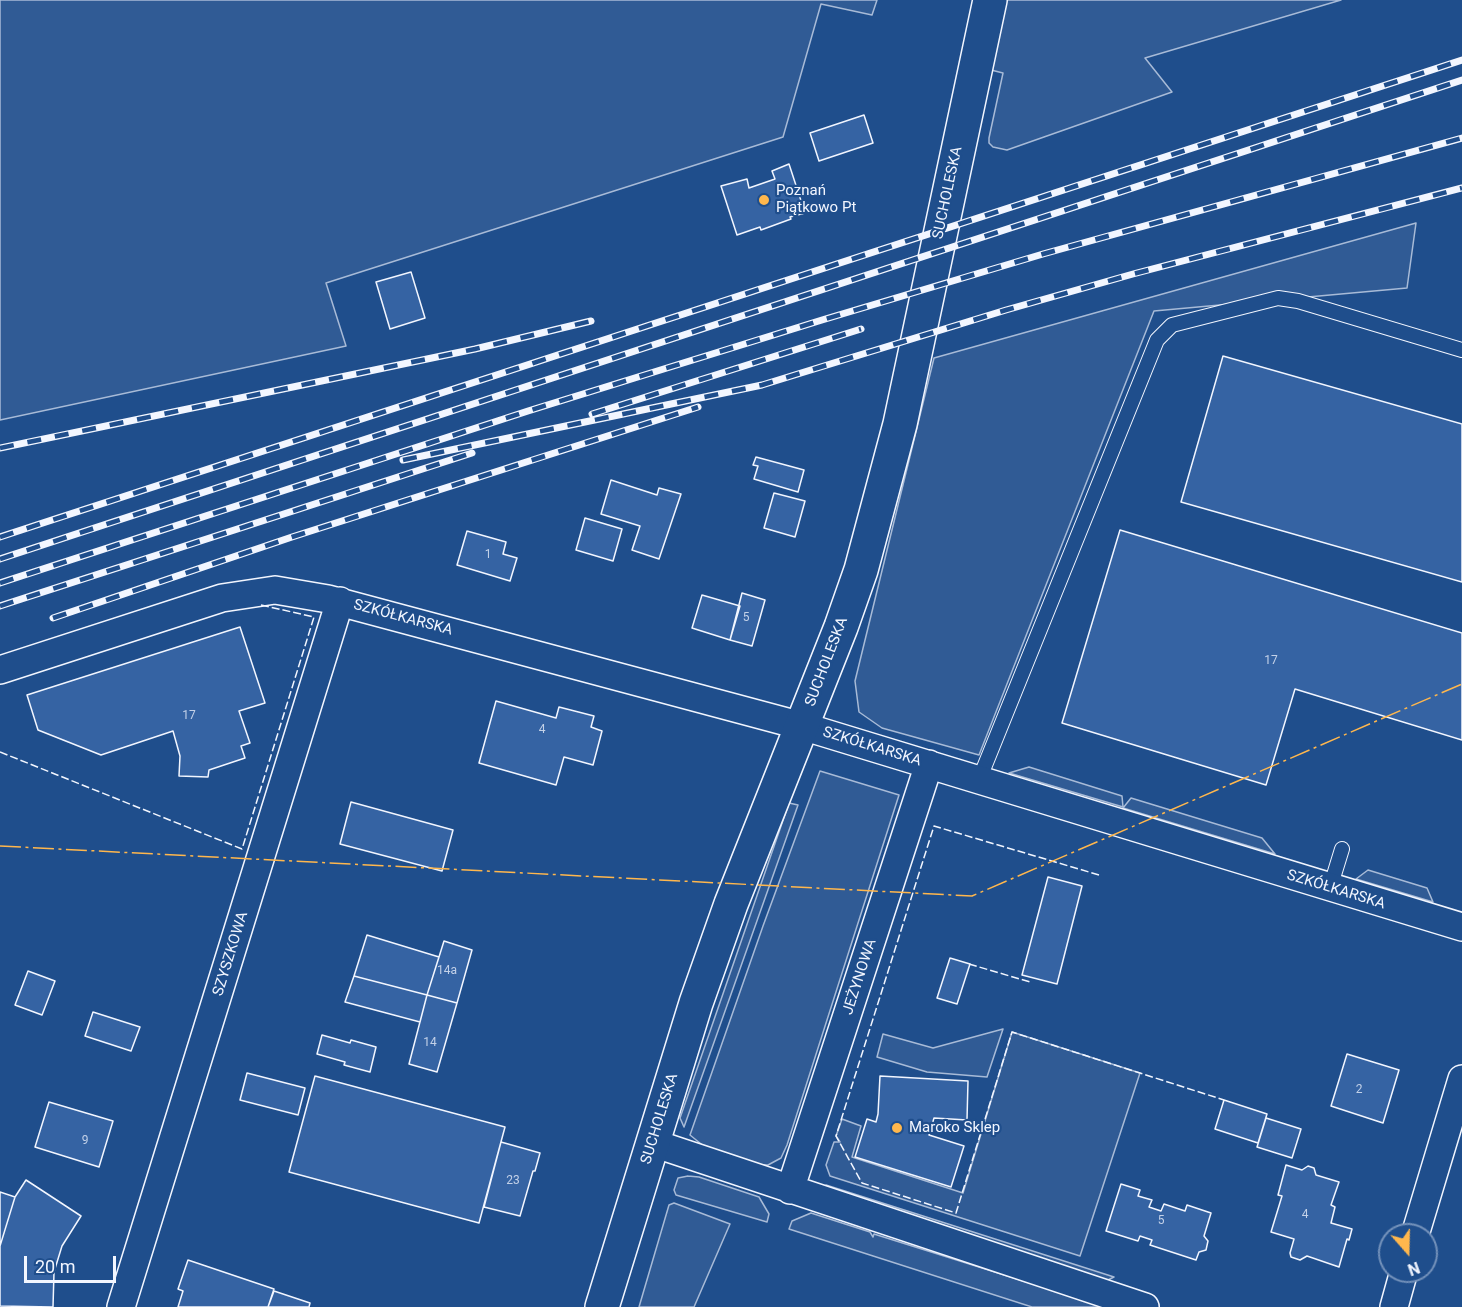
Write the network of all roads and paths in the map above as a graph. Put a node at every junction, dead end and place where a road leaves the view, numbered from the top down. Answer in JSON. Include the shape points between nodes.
{"nodes":[{"id":1,"x":990,"y":0,"type":"edge"},
{"id":2,"x":1462,"y":350,"type":"edge"},
{"id":3,"x":340,"y":601,"type":"junction"},
{"id":4,"x":0,"y":670,"type":"edge"},
{"id":5,"x":802,"y":726,"type":"junction"},
{"id":6,"x":929,"y":764,"type":"junction"},
{"id":7,"x":979,"y":780,"type":"junction"},
{"id":8,"x":1342,"y":849,"type":"dead end"},
{"id":9,"x":1330,"y":888,"type":"junction"},
{"id":10,"x":1462,"y":927,"type":"edge"},
{"id":11,"x":1462,"y":1079,"type":"edge"},
{"id":12,"x":653,"y":1143,"type":"junction"},
{"id":13,"x":790,"y":1190,"type":"junction"},
{"id":14,"x":1419,"y":1223,"type":"edge"},
{"id":15,"x":1401,"y":1283,"type":"edge"},
{"id":16,"x":121,"y":1307,"type":"edge"},
{"id":17,"x":602,"y":1307,"type":"edge"},
{"id":18,"x":1145,"y":1307,"type":"edge"},
{"id":19,"x":1394,"y":1307,"type":"edge"}],
"edges":[{"from":1,"to":5,"type":"street","name":"SUCHOLESKA","via":[[878,512],[842,627]]},
{"from":2,"to":7,"type":"lane","via":[[1278,298],[1172,325],[1157,340]]},
{"from":3,"to":4,"type":"street","name":"SZKÓŁKARSKA","via":[[275,590],[222,598]]},
{"from":3,"to":5,"type":"street","name":"SZKÓŁKARSKA"},
{"from":3,"to":16,"type":"street","name":"SZYSZKOWA"},
{"from":5,"to":6,"type":"street","name":"SZKÓŁKARSKA"},
{"from":5,"to":12,"type":"street","name":"SUCHOLESKA","via":[[731,904]]},
{"from":6,"to":7,"type":"street","name":"SZKÓŁKARSKA"},
{"from":6,"to":13,"type":"street","name":"JEŻYNOWA"},
{"from":7,"to":9,"type":"street","name":"SZKÓŁKARSKA"},
{"from":8,"to":9,"type":"lane"},
{"from":9,"to":10,"type":"street","name":"SZKÓŁKARSKA"},
{"from":11,"to":14,"type":"street"},
{"from":12,"to":13,"type":"street"},
{"from":12,"to":17,"type":"street","name":"SUCHOLESKA"},
{"from":13,"to":18,"type":"street"},
{"from":15,"to":19,"type":"street"}]}
